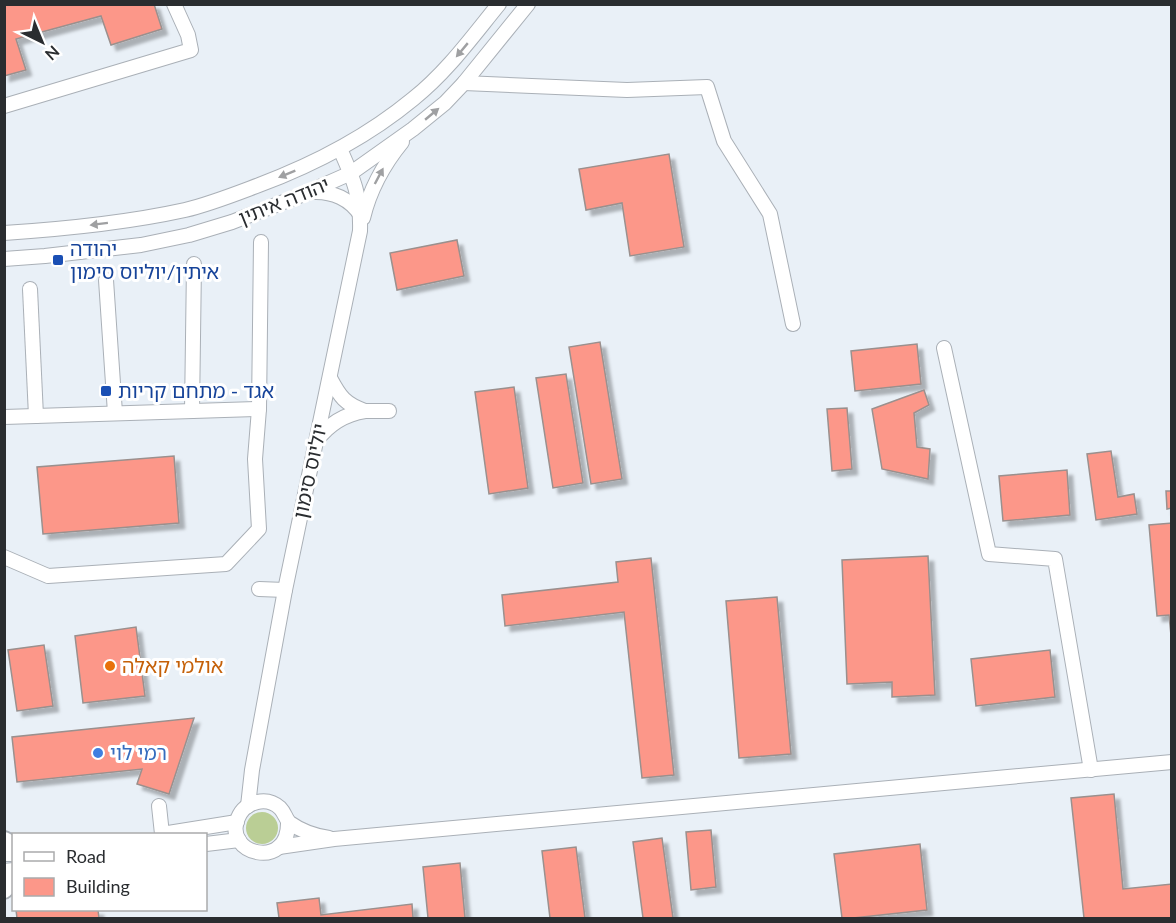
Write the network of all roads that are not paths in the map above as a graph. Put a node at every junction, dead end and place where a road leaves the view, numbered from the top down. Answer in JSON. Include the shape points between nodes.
{"nodes":[{"id":1,"x":174,"y":4,"type":"edge"},
{"id":2,"x":486,"y":4,"type":"edge"},
{"id":3,"x":499,"y":4,"type":"edge"},
{"id":4,"x":520,"y":8,"type":"edge"},
{"id":5,"x":483,"y":24,"type":"junction"},
{"id":6,"x":464,"y":83,"type":"junction"},
{"id":7,"x":4,"y":106,"type":"edge"},
{"id":8,"x":413,"y":129,"type":"junction"},
{"id":9,"x":340,"y":149,"type":"junction"},
{"id":10,"x":351,"y":173,"type":"junction"},
{"id":11,"x":299,"y":196,"type":"junction"},
{"id":12,"x":360,"y":216,"type":"junction"},
{"id":13,"x":360,"y":231,"type":"junction"},
{"id":14,"x":4,"y":233,"type":"edge"},
{"id":15,"x":261,"y":242,"type":"dead end"},
{"id":16,"x":4,"y":259,"type":"edge"},
{"id":17,"x":194,"y":264,"type":"dead end"},
{"id":18,"x":106,"y":280,"type":"dead end"},
{"id":19,"x":30,"y":289,"type":"dead end"},
{"id":20,"x":793,"y":324,"type":"dead end"},
{"id":21,"x":944,"y":348,"type":"dead end"},
{"id":22,"x":330,"y":378,"type":"junction"},
{"id":23,"x":259,"y":409,"type":"junction"},
{"id":24,"x":192,"y":411,"type":"junction"},
{"id":25,"x":365,"y":411,"type":"junction"},
{"id":26,"x":389,"y":411,"type":"dead end"},
{"id":27,"x":115,"y":413,"type":"junction"},
{"id":28,"x":36,"y":416,"type":"junction"},
{"id":29,"x":4,"y":417,"type":"edge"},
{"id":30,"x":316,"y":442,"type":"junction"},
{"id":31,"x":4,"y":557,"type":"edge"},
{"id":32,"x":259,"y":590,"type":"dead end"},
{"id":33,"x":285,"y":590,"type":"junction"},
{"id":34,"x":1172,"y":762,"type":"edge"},
{"id":35,"x":252,"y":770,"type":"junction"},
{"id":36,"x":1090,"y":770,"type":"junction"},
{"id":37,"x":271,"y":803,"type":"junction"},
{"id":38,"x":159,"y":806,"type":"dead end"},
{"id":39,"x":248,"y":806,"type":"junction"},
{"id":40,"x":237,"y":822,"type":"junction"},
{"id":41,"x":288,"y":822,"type":"junction"},
{"id":42,"x":162,"y":833,"type":"edge"},
{"id":43,"x":168,"y":833,"type":"edge"},
{"id":44,"x":239,"y":840,"type":"junction"},
{"id":45,"x":334,"y":840,"type":"junction"},
{"id":46,"x":207,"y":844,"type":"edge"},
{"id":47,"x":279,"y":847,"type":"junction"}],
"edges":[{"from":1,"to":7,"type":"street","via":[[191,50]]},
{"from":2,"to":5,"type":"street"},
{"from":3,"to":5,"type":"street"},
{"from":4,"to":6,"type":"street"},
{"from":5,"to":9,"type":"street","one_way":true,"via":[[414,99]]},
{"from":8,"to":6,"type":"street","one_way":true},
{"from":6,"to":20,"type":"street","via":[[627,90],[707,87],[724,141],[770,214]]},
{"from":8,"to":10,"type":"street"},
{"from":13,"to":8,"type":"street","one_way":true,"via":[[375,183]]},
{"from":9,"to":10,"type":"street","name":"יוליוס סימון"},
{"from":9,"to":14,"type":"street","name":"יהודה איתין","one_way":true,"via":[[279,177],[188,209],[143,219]]},
{"from":10,"to":11,"type":"street","name":"יהודה איתין"},
{"from":10,"to":12,"type":"street","name":"יוליוס סימון"},
{"from":11,"to":12,"type":"street","via":[[332,193],[352,205]]},
{"from":11,"to":16,"type":"street","name":"יהודה איתין","via":[[189,235],[141,245]]},
{"from":12,"to":13,"type":"street","name":"יוליוס סימון"},
{"from":13,"to":22,"type":"street","name":"יוליוס סימון"},
{"from":15,"to":23,"type":"street"},
{"from":17,"to":24,"type":"street"},
{"from":18,"to":27,"type":"street"},
{"from":19,"to":28,"type":"street"},
{"from":21,"to":36,"type":"street","via":[[989,554],[1054,559]]},
{"from":22,"to":25,"type":"street","via":[[343,399]]},
{"from":22,"to":30,"type":"street","name":"יוליוס סימון"},
{"from":23,"to":24,"type":"street"},
{"from":23,"to":31,"type":"street","via":[[255,459],[259,529],[226,564],[48,576]]},
{"from":24,"to":27,"type":"street"},
{"from":25,"to":26,"type":"street"},
{"from":25,"to":30,"type":"street","via":[[334,422]]},
{"from":27,"to":28,"type":"street"},
{"from":28,"to":29,"type":"street"},
{"from":30,"to":33,"type":"street","name":"יוליוס סימון"},
{"from":32,"to":33,"type":"street"},
{"from":33,"to":35,"type":"street","name":"יוליוס סימון"},
{"from":34,"to":36,"type":"street"},
{"from":35,"to":37,"type":"street"},
{"from":35,"to":39,"type":"street","name":"יוליוס סימון"},
{"from":36,"to":45,"type":"street"},
{"from":37,"to":39,"type":"street","via":[[254,802]]},
{"from":37,"to":41,"type":"street","via":[[279,807]]},
{"from":38,"to":42,"type":"street"},
{"from":39,"to":40,"type":"street"},
{"from":40,"to":43,"type":"street"},
{"from":40,"to":44,"type":"street"},
{"from":41,"to":45,"type":"street"},
{"from":41,"to":47,"type":"street","via":[[286,837]]},
{"from":44,"to":46,"type":"street"},
{"from":44,"to":47,"type":"street","via":[[262,858]]},
{"from":45,"to":47,"type":"street"}]}
